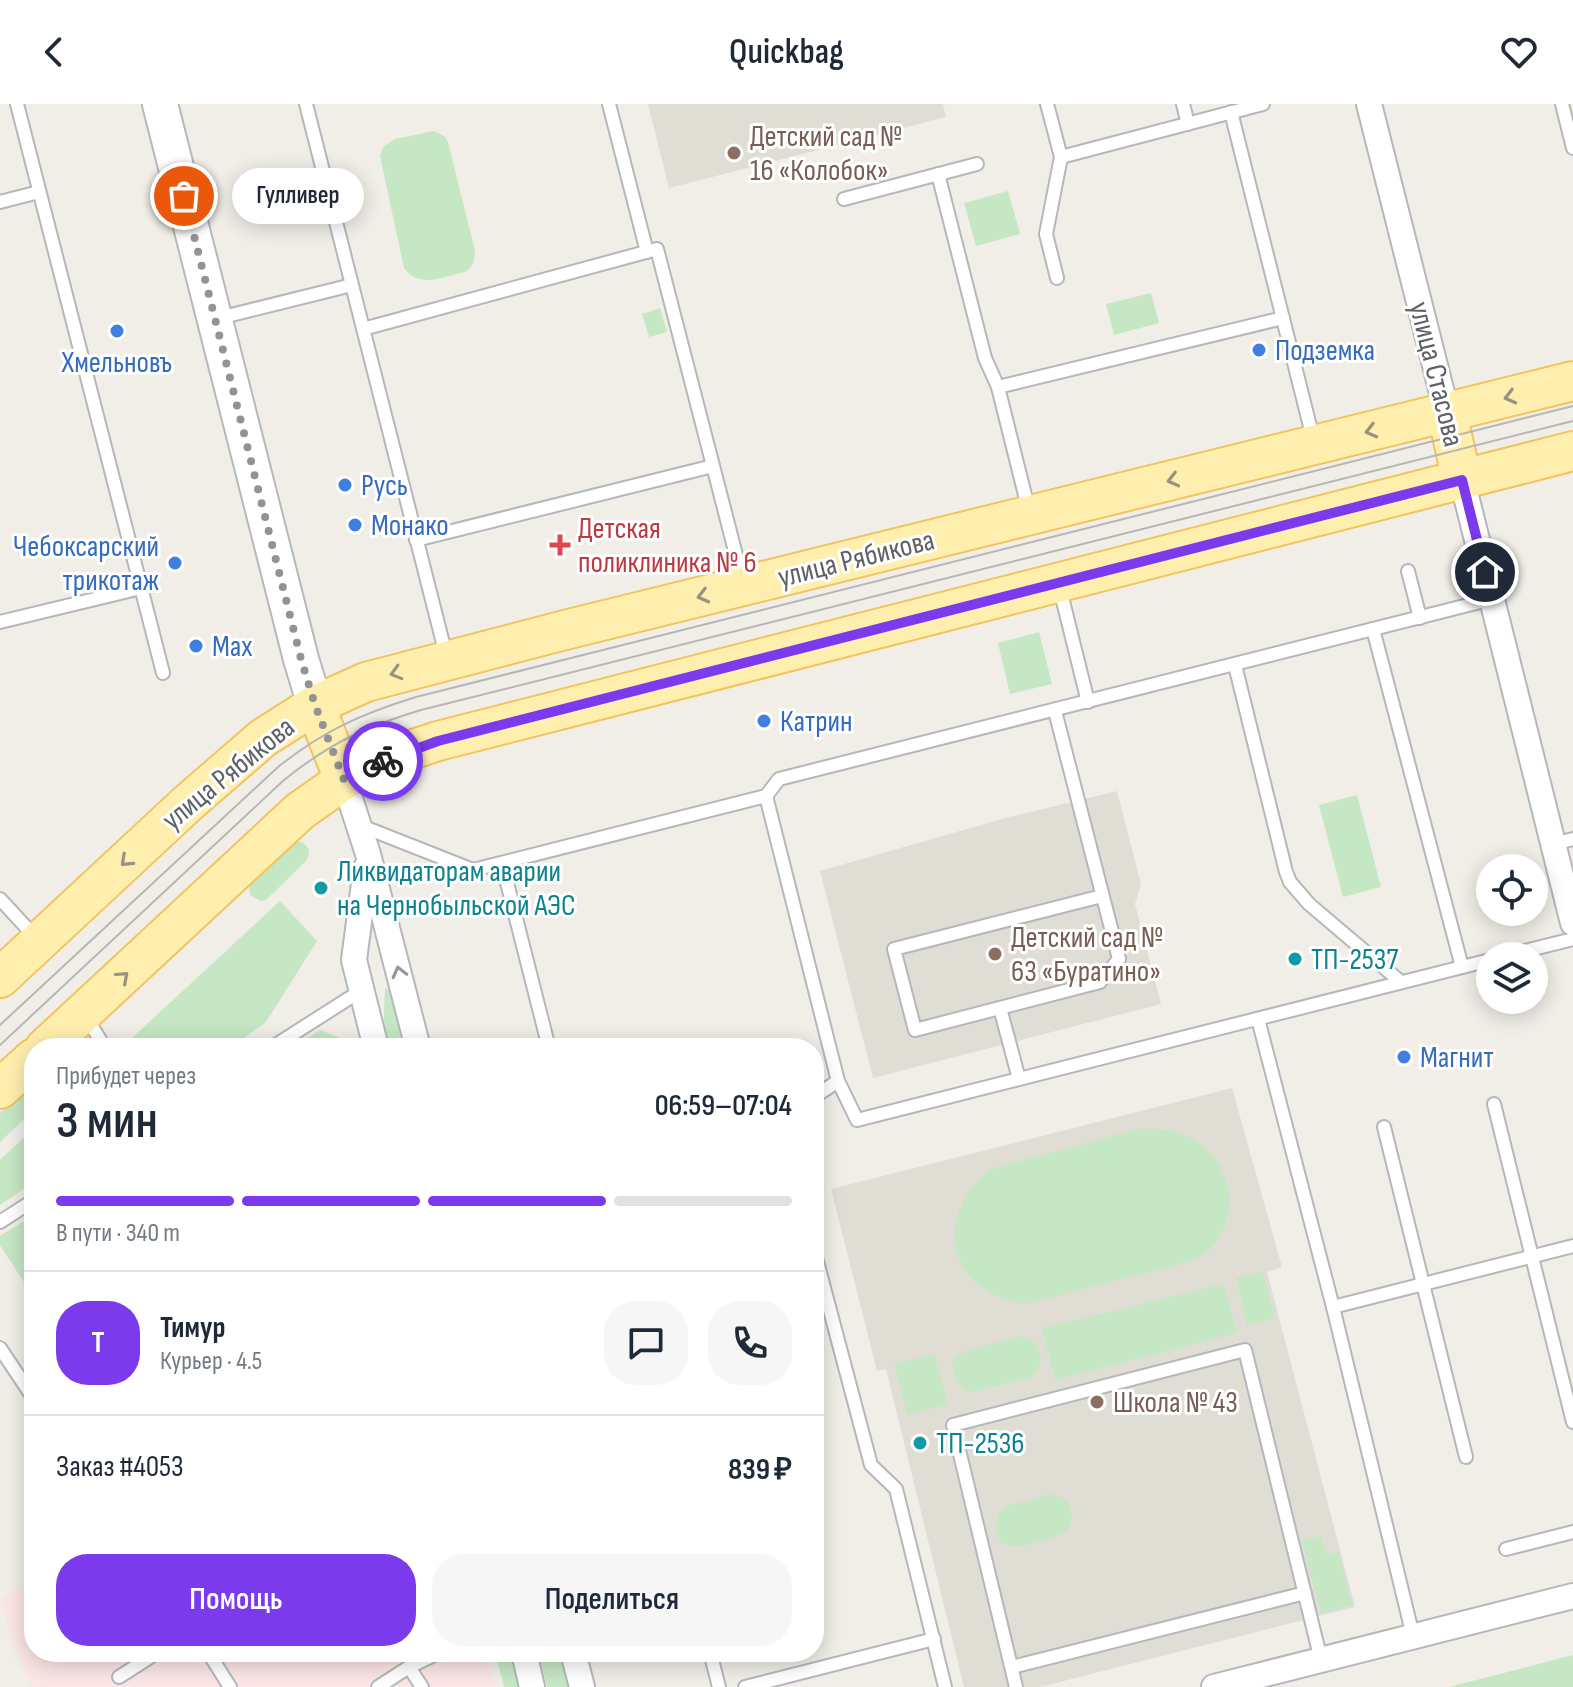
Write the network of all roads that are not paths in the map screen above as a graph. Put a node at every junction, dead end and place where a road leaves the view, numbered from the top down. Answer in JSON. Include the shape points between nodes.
{"nodes":[{"id":1,"x":17,"y":104,"type":"edge"},
{"id":2,"x":160,"y":104,"type":"edge"},
{"id":3,"x":306,"y":104,"type":"edge"},
{"id":4,"x":609,"y":104,"type":"edge"},
{"id":5,"x":1047,"y":104,"type":"edge"},
{"id":6,"x":1183,"y":104,"type":"edge"},
{"id":7,"x":1263,"y":104,"type":"edge"},
{"id":8,"x":1369,"y":104,"type":"edge"},
{"id":9,"x":1562,"y":104,"type":"edge"},
{"id":10,"x":1231,"y":112,"type":"junction"},
{"id":11,"x":1188,"y":124,"type":"junction"},
{"id":12,"x":1573,"y":148,"type":"edge"},
{"id":13,"x":1061,"y":157,"type":"junction"},
{"id":14,"x":977,"y":164,"type":"dead end"},
{"id":15,"x":938,"y":174,"type":"junction"},
{"id":16,"x":39,"y":192,"type":"junction"},
{"id":17,"x":844,"y":199,"type":"dead end"},
{"id":18,"x":0,"y":202,"type":"edge"},
{"id":19,"x":647,"y":252,"type":"junction"},
{"id":20,"x":1057,"y":278,"type":"dead end"},
{"id":21,"x":352,"y":285,"type":"junction"},
{"id":22,"x":1283,"y":318,"type":"junction"},
{"id":23,"x":215,"y":319,"type":"junction"},
{"id":24,"x":363,"y":329,"type":"junction"},
{"id":25,"x":1573,"y":381,"type":"edge"},
{"id":26,"x":998,"y":387,"type":"junction"},
{"id":27,"x":1447,"y":413,"type":"junction"},
{"id":28,"x":1315,"y":445,"type":"junction"},
{"id":29,"x":1573,"y":451,"type":"edge"},
{"id":30,"x":713,"y":466,"type":"junction"},
{"id":31,"x":1462,"y":480,"type":"junction"},
{"id":32,"x":1030,"y":515,"type":"junction"},
{"id":33,"x":416,"y":540,"type":"junction"},
{"id":34,"x":1408,"y":571,"type":"dead end"},
{"id":35,"x":1058,"y":582,"type":"junction"},
{"id":36,"x":744,"y":586,"type":"junction"},
{"id":37,"x":141,"y":588,"type":"junction"},
{"id":38,"x":1492,"y":599,"type":"junction"},
{"id":39,"x":1420,"y":618,"type":"junction"},
{"id":40,"x":0,"y":622,"type":"edge"},
{"id":41,"x":1373,"y":629,"type":"junction"},
{"id":42,"x":447,"y":659,"type":"junction"},
{"id":43,"x":1235,"y":665,"type":"junction"},
{"id":44,"x":163,"y":673,"type":"dead end"},
{"id":45,"x":1088,"y":702,"type":"junction"},
{"id":46,"x":315,"y":705,"type":"junction"},
{"id":47,"x":1055,"y":711,"type":"junction"},
{"id":48,"x":344,"y":780,"type":"junction"},
{"id":49,"x":766,"y":796,"type":"junction"},
{"id":50,"x":359,"y":825,"type":"junction"},
{"id":51,"x":1563,"y":842,"type":"edge"},
{"id":52,"x":368,"y":854,"type":"junction"},
{"id":53,"x":502,"y":863,"type":"junction"},
{"id":54,"x":1102,"y":896,"type":"junction"},
{"id":55,"x":0,"y":899,"type":"edge"},
{"id":56,"x":1573,"y":923,"type":"edge"},
{"id":57,"x":1573,"y":939,"type":"edge"},
{"id":58,"x":39,"y":942,"type":"junction"},
{"id":59,"x":1548,"y":945,"type":"edge"},
{"id":60,"x":1476,"y":964,"type":"edge"},
{"id":61,"x":1462,"y":967,"type":"junction"},
{"id":62,"x":0,"y":978,"type":"edge"},
{"id":63,"x":1401,"y":982,"type":"junction"},
{"id":64,"x":362,"y":990,"type":"junction"},
{"id":65,"x":1000,"y":1008,"type":"junction"},
{"id":66,"x":84,"y":1012,"type":"junction"},
{"id":67,"x":1258,"y":1019,"type":"junction"},
{"id":68,"x":56,"y":1038,"type":"edge"},
{"id":69,"x":99,"y":1038,"type":"edge"},
{"id":70,"x":287,"y":1038,"type":"edge"},
{"id":71,"x":374,"y":1038,"type":"edge"},
{"id":72,"x":415,"y":1038,"type":"edge"},
{"id":73,"x":546,"y":1038,"type":"edge"},
{"id":74,"x":24,"y":1067,"type":"edge"},
{"id":75,"x":1019,"y":1079,"type":"junction"},
{"id":76,"x":838,"y":1081,"type":"junction"},
{"id":77,"x":0,"y":1089,"type":"edge"},
{"id":78,"x":824,"y":1090,"type":"edge"},
{"id":79,"x":1494,"y":1104,"type":"dead end"},
{"id":80,"x":1384,"y":1127,"type":"dead end"},
{"id":81,"x":24,"y":1206,"type":"edge"},
{"id":82,"x":0,"y":1222,"type":"edge"},
{"id":83,"x":1573,"y":1246,"type":"edge"},
{"id":84,"x":1532,"y":1256,"type":"junction"},
{"id":85,"x":1422,"y":1284,"type":"junction"},
{"id":86,"x":824,"y":1288,"type":"edge"},
{"id":87,"x":1333,"y":1307,"type":"junction"},
{"id":88,"x":0,"y":1348,"type":"edge"},
{"id":89,"x":24,"y":1384,"type":"edge"},
{"id":90,"x":1573,"y":1422,"type":"edge"},
{"id":91,"x":1466,"y":1457,"type":"dead end"},
{"id":92,"x":1573,"y":1532,"type":"edge"},
{"id":93,"x":1506,"y":1549,"type":"dead end"},
{"id":94,"x":1305,"y":1593,"type":"junction"},
{"id":95,"x":1573,"y":1596,"type":"edge"},
{"id":96,"x":1413,"y":1636,"type":"junction"},
{"id":97,"x":934,"y":1639,"type":"junction"},
{"id":98,"x":1321,"y":1660,"type":"junction"},
{"id":99,"x":142,"y":1662,"type":"edge"},
{"id":100,"x":214,"y":1662,"type":"edge"},
{"id":101,"x":419,"y":1662,"type":"edge"},
{"id":102,"x":526,"y":1662,"type":"edge"},
{"id":103,"x":576,"y":1662,"type":"edge"},
{"id":104,"x":713,"y":1662,"type":"edge"},
{"id":105,"x":409,"y":1667,"type":"junction"},
{"id":106,"x":1012,"y":1667,"type":"junction"},
{"id":107,"x":119,"y":1677,"type":"dead end"},
{"id":108,"x":230,"y":1687,"type":"edge"},
{"id":109,"x":378,"y":1687,"type":"edge"},
{"id":110,"x":422,"y":1687,"type":"edge"},
{"id":111,"x":532,"y":1687,"type":"edge"},
{"id":112,"x":582,"y":1687,"type":"edge"},
{"id":113,"x":719,"y":1687,"type":"edge"},
{"id":114,"x":745,"y":1687,"type":"edge"},
{"id":115,"x":945,"y":1687,"type":"edge"},
{"id":116,"x":1016,"y":1687,"type":"edge"},
{"id":117,"x":1214,"y":1687,"type":"edge"}],
"edges":[{"from":1,"to":16,"type":"lane"},
{"from":2,"to":23,"type":"street"},
{"from":3,"to":21,"type":"lane"},
{"from":4,"to":19,"type":"lane"},
{"from":5,"to":13,"type":"lane"},
{"from":6,"to":11,"type":"lane"},
{"from":7,"to":10,"type":"lane"},
{"from":8,"to":27,"type":"street","name":"улица Стасова"},
{"from":9,"to":12,"type":"lane"},
{"from":10,"to":11,"type":"lane"},
{"from":10,"to":22,"type":"lane"},
{"from":11,"to":13,"type":"lane"},
{"from":13,"to":20,"type":"lane","via":[[1046,234]]},
{"from":14,"to":15,"type":"lane"},
{"from":15,"to":17,"type":"lane"},
{"from":15,"to":26,"type":"lane","via":[[985,358]]},
{"from":16,"to":18,"type":"lane"},
{"from":16,"to":37,"type":"lane"},
{"from":19,"to":24,"type":"lane"},
{"from":19,"to":30,"type":"lane","via":[[657,249]]},
{"from":21,"to":23,"type":"lane"},
{"from":21,"to":24,"type":"lane"},
{"from":22,"to":26,"type":"lane"},
{"from":22,"to":28,"type":"lane"},
{"from":23,"to":46,"type":"street"},
{"from":24,"to":33,"type":"lane"},
{"from":25,"to":27,"type":"main road","name":"улица Рябикова","one_way":true},
{"from":26,"to":32,"type":"lane"},
{"from":27,"to":28,"type":"main road","name":"улица Рябикова","one_way":true},
{"from":27,"to":31,"type":"main road","name":"улица Стасова"},
{"from":28,"to":32,"type":"main road","name":"улица Рябикова","one_way":true},
{"from":29,"to":31,"type":"main road"},
{"from":30,"to":33,"type":"lane"},
{"from":30,"to":36,"type":"lane"},
{"from":31,"to":35,"type":"main road"},
{"from":31,"to":38,"type":"street","name":"улица Стасова"},
{"from":32,"to":36,"type":"main road","name":"улица Рябикова"},
{"from":33,"to":42,"type":"lane"},
{"from":34,"to":39,"type":"lane"},
{"from":35,"to":45,"type":"lane"},
{"from":35,"to":48,"type":"main road","via":[[438,741]]},
{"from":36,"to":42,"type":"main road","name":"улица Рябикова","one_way":true},
{"from":37,"to":40,"type":"lane"},
{"from":37,"to":44,"type":"lane"},
{"from":38,"to":39,"type":"lane"},
{"from":38,"to":51,"type":"street","name":"улица Стасова"},
{"from":39,"to":41,"type":"lane"},
{"from":41,"to":43,"type":"lane"},
{"from":41,"to":61,"type":"lane"},
{"from":42,"to":46,"type":"main road","name":"улица Рябикова","one_way":true,"via":[[366,682]]},
{"from":43,"to":45,"type":"lane"},
{"from":43,"to":63,"type":"lane","via":[[1290,882]]},
{"from":45,"to":47,"type":"lane"},
{"from":46,"to":48,"type":"main road"},
{"from":46,"to":58,"type":"main road","name":"улица Рябикова","one_way":true,"via":[[263,738]]},
{"from":47,"to":49,"type":"lane","via":[[779,779]]},
{"from":47,"to":54,"type":"lane"},
{"from":48,"to":50,"type":"street"},
{"from":66,"to":48,"type":"main road","one_way":true,"via":[[300,811]]},
{"from":49,"to":53,"type":"lane"},
{"from":49,"to":76,"type":"lane"},
{"from":50,"to":52,"type":"street"},
{"from":50,"to":53,"type":"lane","via":[[473,870]]},
{"from":51,"to":56,"type":"street","name":"улица Стасова"},
{"from":52,"to":64,"type":"street","via":[[354,960]]},
{"from":72,"to":52,"type":"street","one_way":true},
{"from":53,"to":73,"type":"lane"},
{"from":54,"to":65,"type":"lane","via":[[1119,959],[1100,982]]},
{"from":54,"to":65,"type":"lane","via":[[894,949],[915,1030]]},
{"from":55,"to":58,"type":"lane"},
{"from":57,"to":59,"type":"lane"},
{"from":58,"to":62,"type":"main road","name":"улица Рябикова"},
{"from":60,"to":61,"type":"lane"},
{"from":61,"to":63,"type":"lane"},
{"from":63,"to":67,"type":"lane"},
{"from":64,"to":70,"type":"lane"},
{"from":64,"to":71,"type":"street"},
{"from":65,"to":75,"type":"lane"},
{"from":66,"to":68,"type":"main road"},
{"from":66,"to":69,"type":"lane"},
{"from":67,"to":75,"type":"lane"},
{"from":67,"to":87,"type":"lane"},
{"from":74,"to":77,"type":"main road"},
{"from":75,"to":76,"type":"lane","via":[[857,1120]]},
{"from":76,"to":78,"type":"lane"},
{"from":79,"to":84,"type":"lane"},
{"from":80,"to":85,"type":"lane"},
{"from":81,"to":82,"type":"lane"},
{"from":83,"to":84,"type":"lane"},
{"from":84,"to":85,"type":"lane"},
{"from":84,"to":90,"type":"lane"},
{"from":85,"to":87,"type":"lane"},
{"from":85,"to":91,"type":"lane"},
{"from":86,"to":97,"type":"lane","via":[[871,1465],[896,1489]]},
{"from":87,"to":96,"type":"lane"},
{"from":88,"to":89,"type":"lane"},
{"from":92,"to":93,"type":"lane"},
{"from":94,"to":98,"type":"lane"},
{"from":94,"to":106,"type":"lane"},
{"from":94,"to":106,"type":"lane","via":[[1245,1350],[953,1425]]},
{"from":95,"to":96,"type":"street"},
{"from":96,"to":98,"type":"street"},
{"from":97,"to":114,"type":"lane"},
{"from":97,"to":115,"type":"lane"},
{"from":98,"to":117,"type":"street"},
{"from":99,"to":107,"type":"lane"},
{"from":100,"to":108,"type":"lane"},
{"from":101,"to":105,"type":"lane"},
{"from":102,"to":111,"type":"street"},
{"from":103,"to":112,"type":"street"},
{"from":104,"to":113,"type":"lane"},
{"from":105,"to":109,"type":"lane"},
{"from":105,"to":110,"type":"lane"},
{"from":106,"to":116,"type":"lane"}]}
